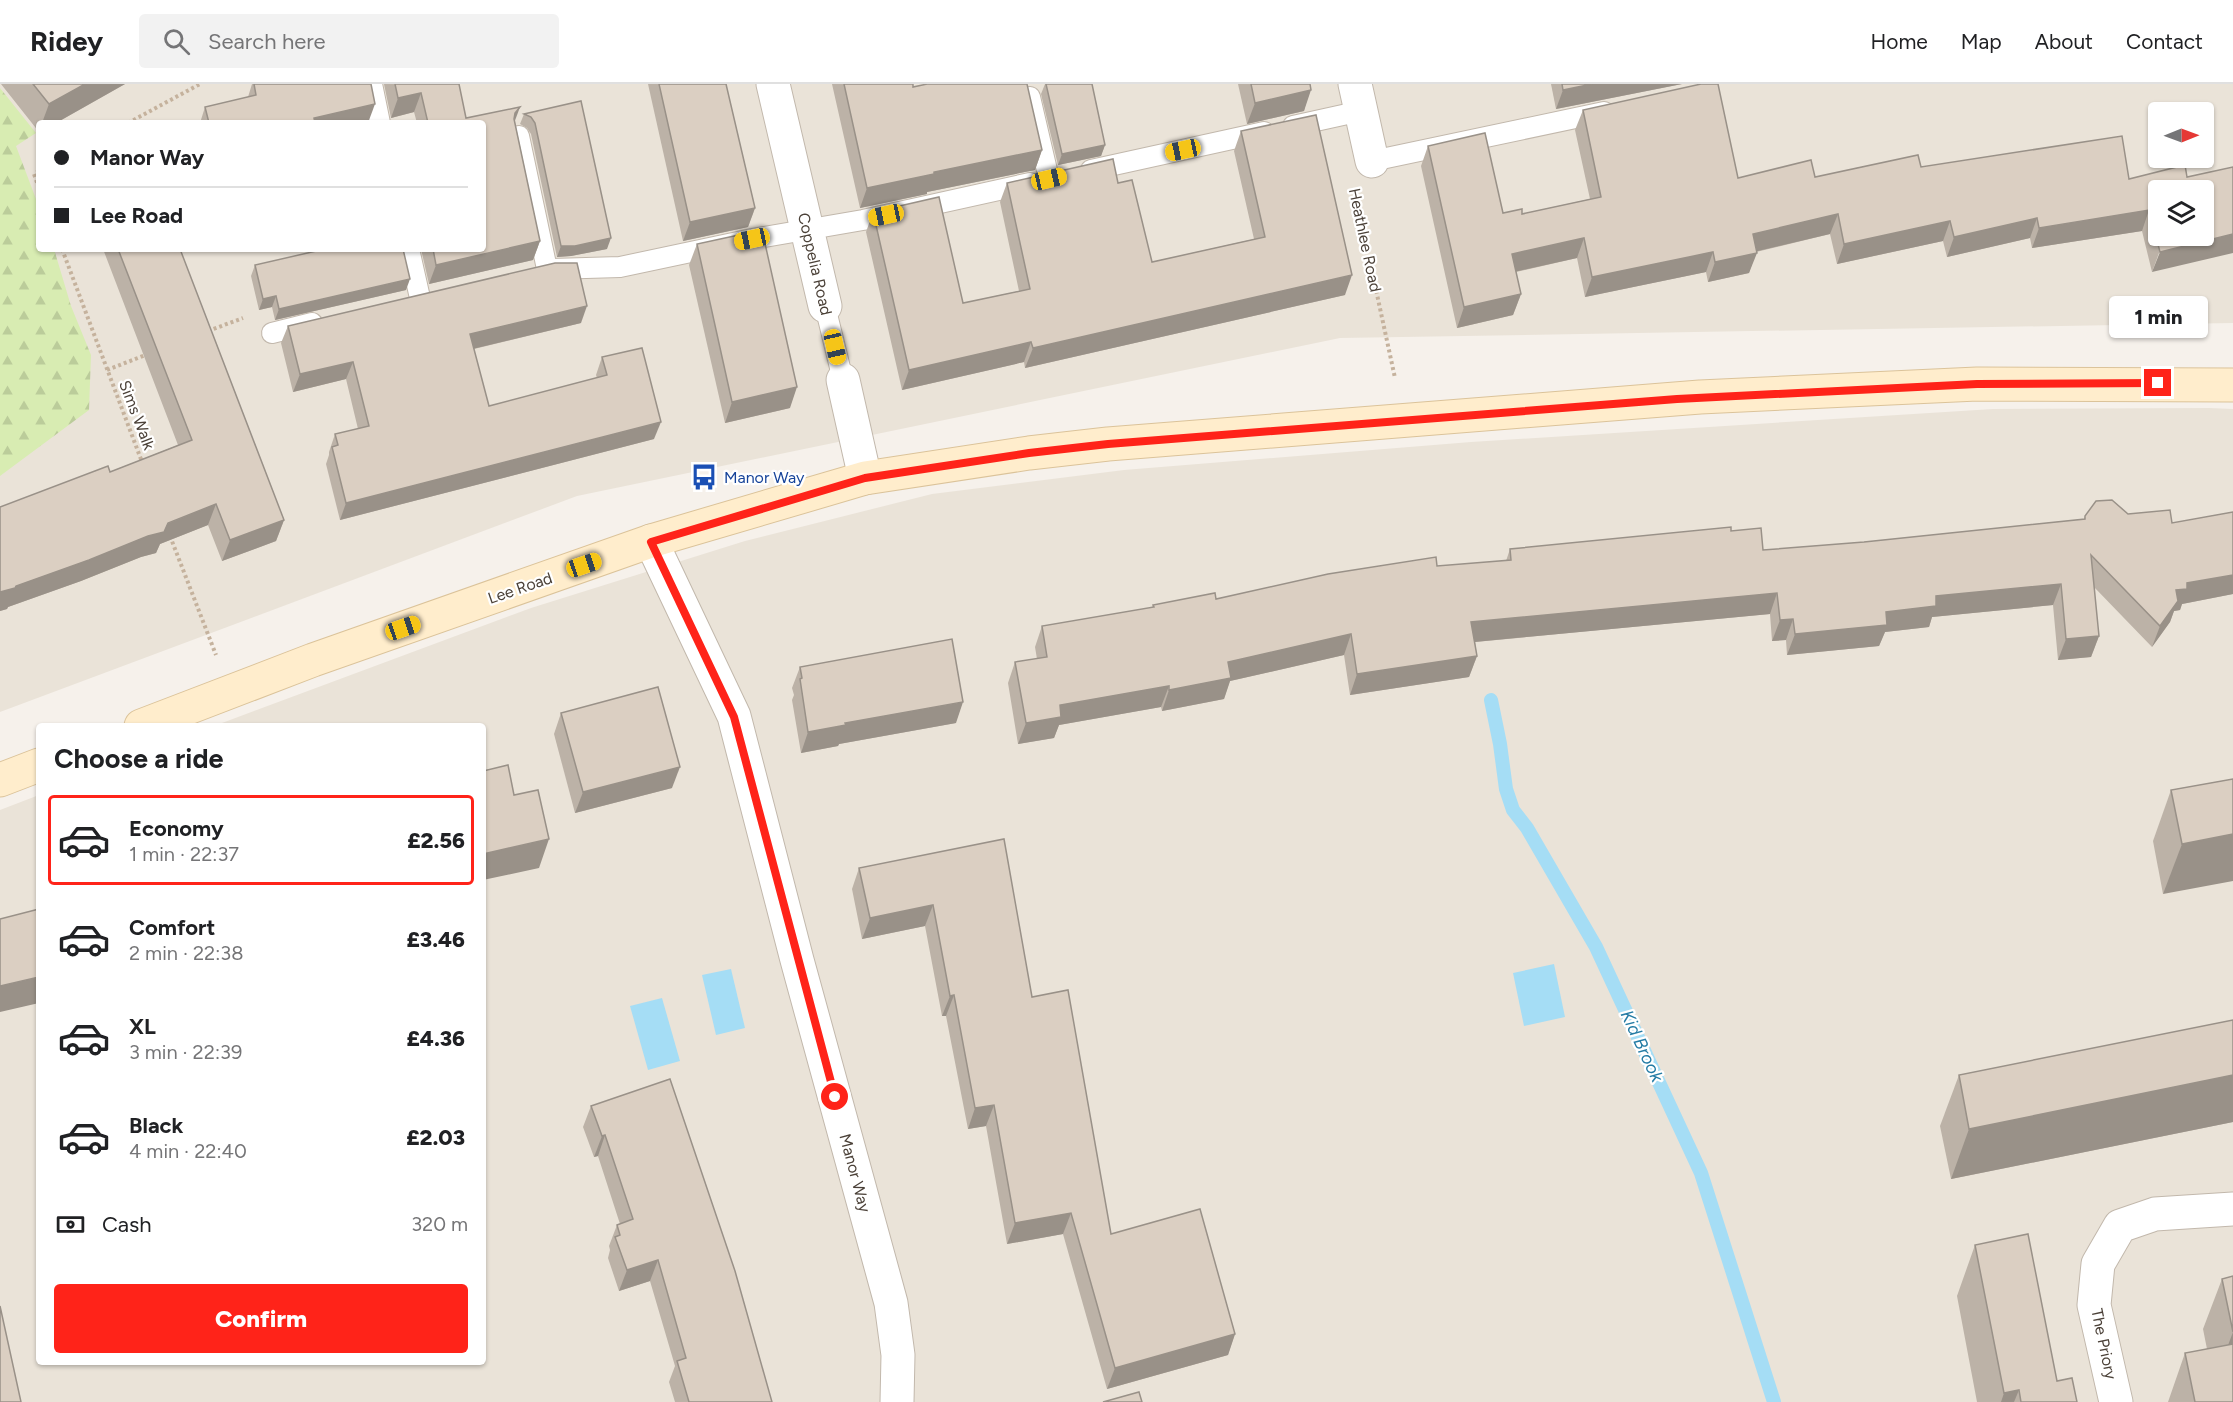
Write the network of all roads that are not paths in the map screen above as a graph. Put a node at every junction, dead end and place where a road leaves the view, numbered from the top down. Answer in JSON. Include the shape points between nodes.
{"nodes":[{"id":1,"x":372,"y":84,"type":"edge"},
{"id":2,"x":773,"y":84,"type":"edge"},
{"id":3,"x":1030,"y":97,"type":"edge"},
{"id":4,"x":1358,"y":98,"type":"edge"},
{"id":5,"x":1624,"y":108,"type":"edge"},
{"id":6,"x":379,"y":120,"type":"edge"},
{"id":7,"x":519,"y":136,"type":"edge"},
{"id":8,"x":1372,"y":161,"type":"joint"},
{"id":9,"x":1049,"y":179,"type":"junction"},
{"id":10,"x":807,"y":230,"type":"junction"},
{"id":11,"x":410,"y":252,"type":"edge"},
{"id":12,"x":547,"y":269,"type":"junction"},
{"id":13,"x":524,"y":274,"type":"edge"},
{"id":14,"x":443,"y":292,"type":"edge"},
{"id":15,"x":420,"y":298,"type":"junction"},
{"id":16,"x":398,"y":303,"type":"edge"},
{"id":17,"x":825,"y":306,"type":"joint"},
{"id":18,"x":329,"y":319,"type":"edge"},
{"id":19,"x":272,"y":333,"type":"road end"},
{"id":20,"x":843,"y":380,"type":"joint"},
{"id":21,"x":2233,"y":385,"type":"edge"},
{"id":22,"x":865,"y":478,"type":"junction"},
{"id":23,"x":651,"y":542,"type":"junction"},
{"id":24,"x":149,"y":723,"type":"edge"},
{"id":25,"x":36,"y":766,"type":"edge"},
{"id":26,"x":0,"y":780,"type":"edge"},
{"id":27,"x":2233,"y":1209,"type":"edge"},
{"id":28,"x":897,"y":1402,"type":"edge"},
{"id":29,"x":2116,"y":1402,"type":"edge"}],
"edges":[{"from":1,"to":6,"type":"lane"},
{"from":2,"to":10,"type":"street","name":"Coppelia Road"},
{"from":3,"to":9,"type":"lane"},
{"from":4,"to":8,"type":"street"},
{"from":4,"to":9,"type":"lane"},
{"from":5,"to":8,"type":"lane"},
{"from":7,"to":12,"type":"lane"},
{"from":9,"to":10,"type":"lane"},
{"from":10,"to":12,"type":"lane","via":[[620,267]]},
{"from":10,"to":17,"type":"street","name":"Coppelia Road"},
{"from":11,"to":15,"type":"lane"},
{"from":12,"to":13,"type":"lane"},
{"from":14,"to":15,"type":"lane"},
{"from":15,"to":16,"type":"lane"},
{"from":17,"to":20,"type":"lane","name":"Coppelia Road"},
{"from":18,"to":19,"type":"lane"},
{"from":20,"to":22,"type":"street","name":"Coppelia Road"},
{"from":21,"to":22,"type":"main road","name":"Lee Road","via":[[1977,384],[1649,400],[1108,444]]},
{"from":22,"to":23,"type":"main road","name":"Lee Road"},
{"from":23,"to":24,"type":"main road","name":"Lee Road","via":[[313,660]]},
{"from":23,"to":28,"type":"street","name":"Manor Way","via":[[734,717],[891,1303],[898,1355]]},
{"from":25,"to":26,"type":"main road"},
{"from":27,"to":29,"type":"street","name":"The Priory","via":[[2155,1214],[2120,1226],[2098,1264],[2094,1305]]}]}
